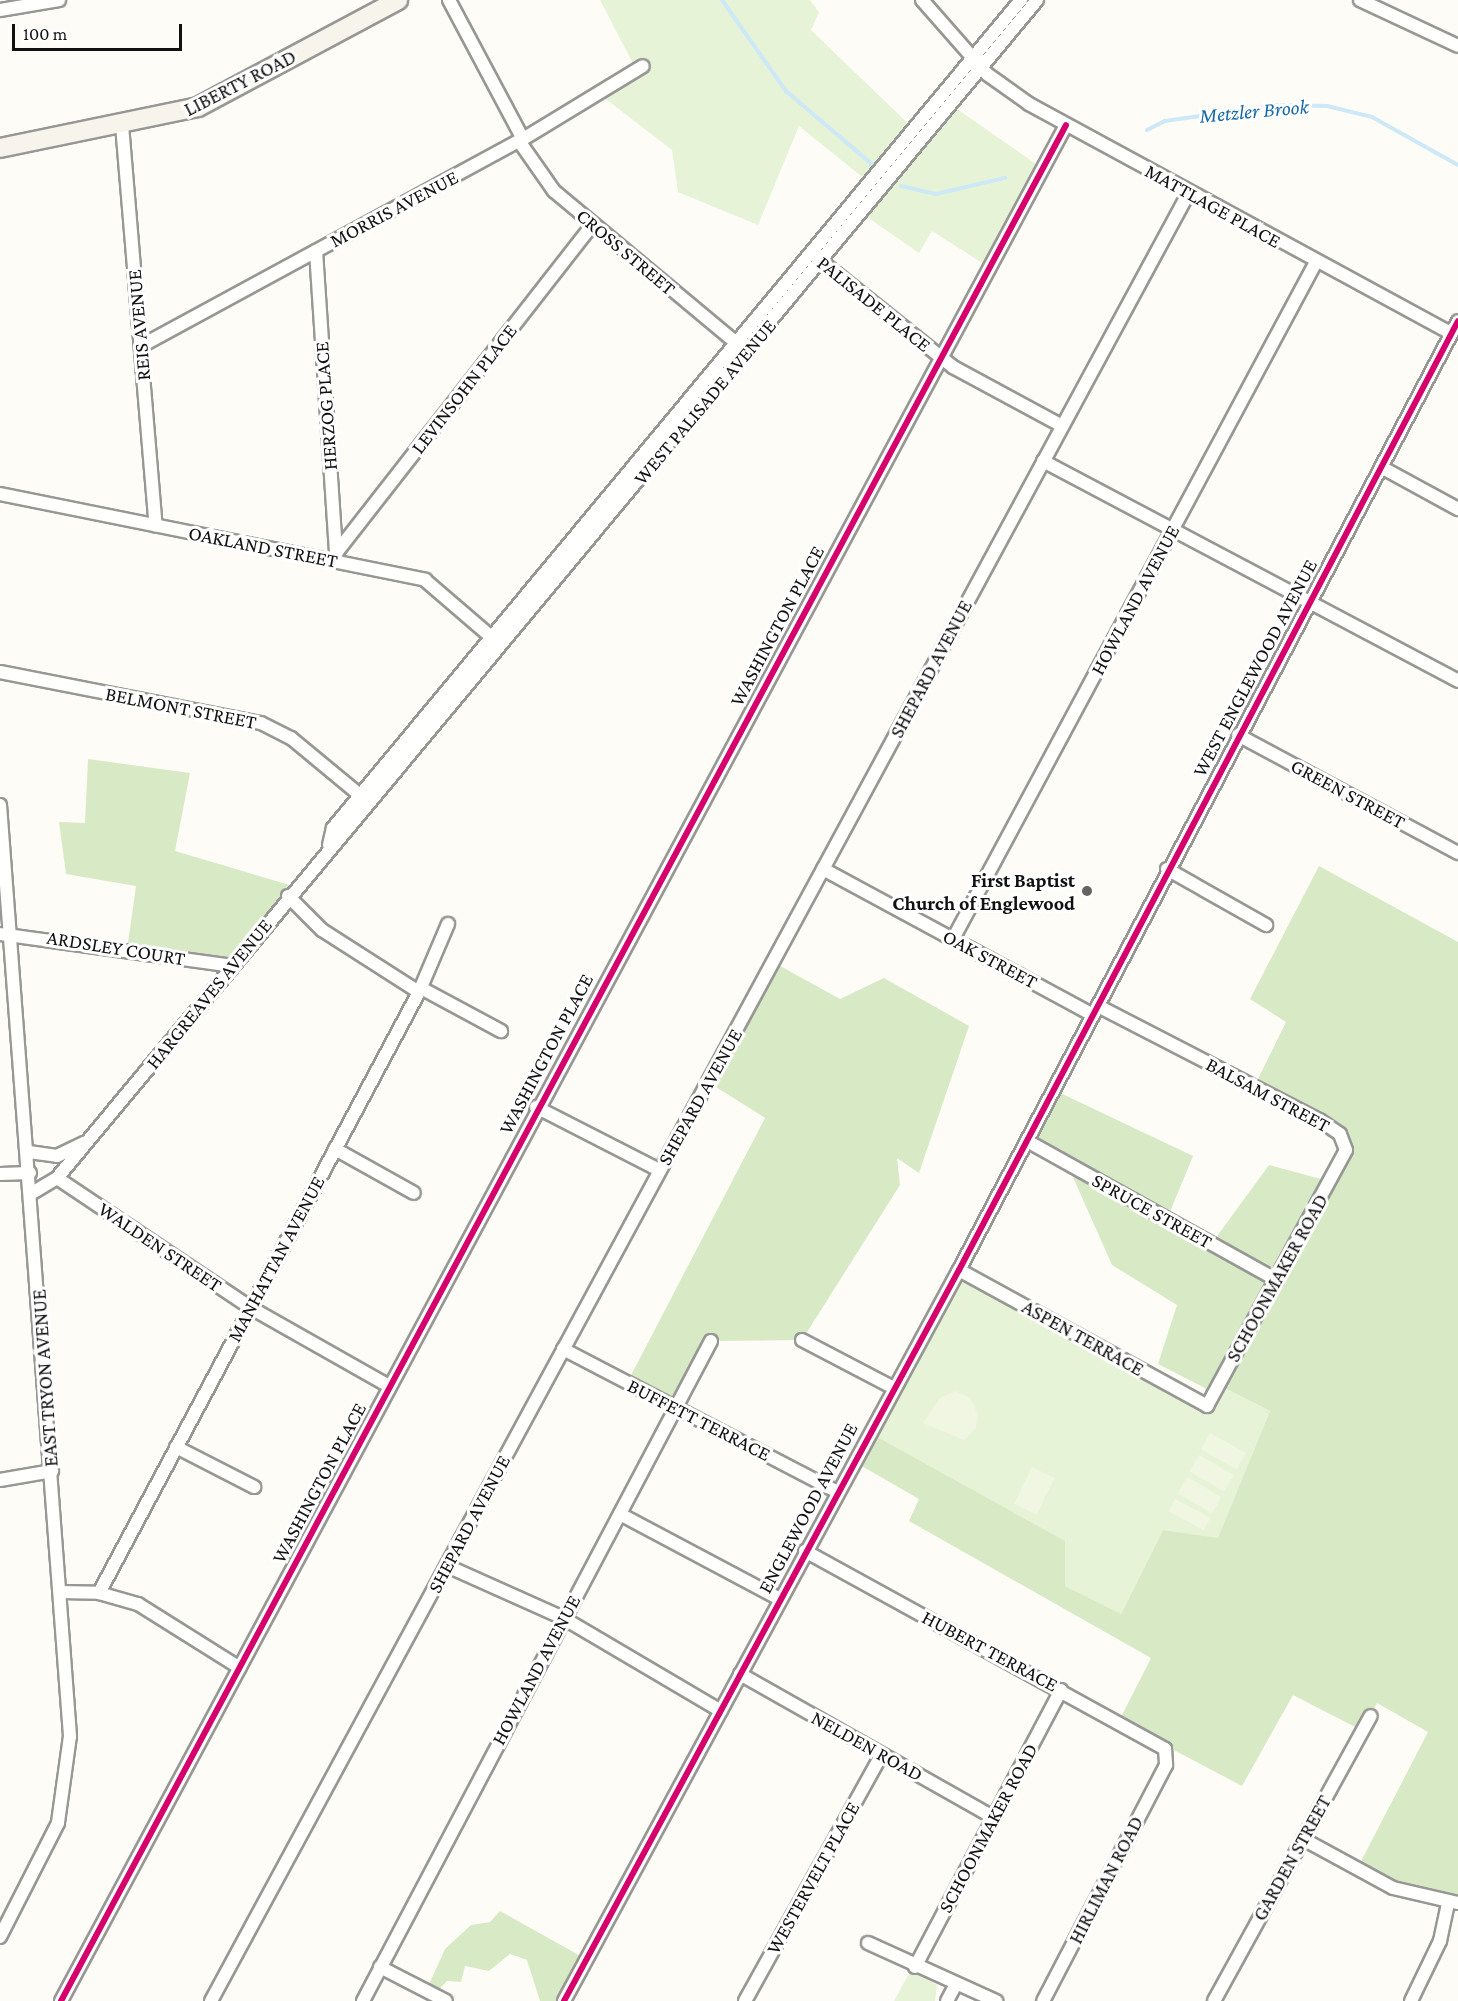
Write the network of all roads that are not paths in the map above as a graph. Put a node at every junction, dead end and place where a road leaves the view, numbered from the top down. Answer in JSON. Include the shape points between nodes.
{"nodes":[{"id":1,"x":59,"y":0,"type":"edge"},
{"id":2,"x":398,"y":0,"type":"edge"},
{"id":3,"x":449,"y":0,"type":"edge"},
{"id":4,"x":922,"y":0,"type":"edge"},
{"id":5,"x":1022,"y":0,"type":"edge"},
{"id":6,"x":1037,"y":0,"type":"edge"},
{"id":7,"x":1360,"y":0,"type":"edge"},
{"id":8,"x":0,"y":10,"type":"edge"},
{"id":9,"x":1458,"y":46,"type":"edge"},
{"id":10,"x":977,"y":64,"type":"junction"},
{"id":11,"x":643,"y":66,"type":"dead end"},
{"id":12,"x":122,"y":125,"type":"junction"},
{"id":13,"x":1066,"y":125,"type":"junction"},
{"id":14,"x":521,"y":140,"type":"junction"},
{"id":15,"x":0,"y":148,"type":"edge"},
{"id":16,"x":1188,"y":192,"type":"junction"},
{"id":17,"x":593,"y":224,"type":"junction"},
{"id":18,"x":316,"y":251,"type":"junction"},
{"id":19,"x":816,"y":257,"type":"junction"},
{"id":20,"x":1316,"y":261,"type":"junction"},
{"id":21,"x":1458,"y":321,"type":"edge"},
{"id":22,"x":1452,"y":333,"type":"junction"},
{"id":23,"x":736,"y":344,"type":"junction"},
{"id":24,"x":141,"y":346,"type":"junction"},
{"id":25,"x":746,"y":352,"type":"junction"},
{"id":26,"x":940,"y":358,"type":"junction"},
{"id":27,"x":1062,"y":426,"type":"junction"},
{"id":28,"x":1043,"y":461,"type":"junction"},
{"id":29,"x":1380,"y":467,"type":"junction"},
{"id":30,"x":0,"y":494,"type":"edge"},
{"id":31,"x":1458,"y":509,"type":"edge"},
{"id":32,"x":156,"y":526,"type":"junction"},
{"id":33,"x":1173,"y":529,"type":"junction"},
{"id":34,"x":336,"y":557,"type":"junction"},
{"id":35,"x":1309,"y":601,"type":"junction"},
{"id":36,"x":492,"y":638,"type":"junction"},
{"id":37,"x":502,"y":647,"type":"junction"},
{"id":38,"x":0,"y":672,"type":"edge"},
{"id":39,"x":1458,"y":681,"type":"edge"},
{"id":40,"x":1238,"y":735,"type":"junction"},
{"id":41,"x":361,"y":796,"type":"junction"},
{"id":42,"x":372,"y":805,"type":"junction"},
{"id":43,"x":0,"y":806,"type":"edge"},
{"id":44,"x":329,"y":845,"type":"junction"},
{"id":45,"x":1458,"y":853,"type":"edge"},
{"id":46,"x":823,"y":869,"type":"junction"},
{"id":47,"x":1167,"y":869,"type":"junction"},
{"id":48,"x":288,"y":896,"type":"junction"},
{"id":49,"x":448,"y":924,"type":"dead end"},
{"id":50,"x":1266,"y":924,"type":"dead end"},
{"id":51,"x":6,"y":933,"type":"edge"},
{"id":52,"x":953,"y":939,"type":"junction"},
{"id":53,"x":233,"y":966,"type":"junction"},
{"id":54,"x":420,"y":990,"type":"junction"},
{"id":55,"x":1096,"y":1010,"type":"junction"},
{"id":56,"x":501,"y":1031,"type":"dead end"},
{"id":57,"x":1084,"y":1032,"type":"joint"},
{"id":58,"x":1180,"y":1050,"type":"joint"},
{"id":59,"x":536,"y":1107,"type":"junction"},
{"id":60,"x":1027,"y":1141,"type":"junction"},
{"id":61,"x":88,"y":1142,"type":"junction"},
{"id":62,"x":335,"y":1149,"type":"junction"},
{"id":63,"x":1346,"y":1150,"type":"joint"},
{"id":64,"x":29,"y":1152,"type":"junction"},
{"id":65,"x":659,"y":1170,"type":"junction"},
{"id":66,"x":30,"y":1173,"type":"junction"},
{"id":67,"x":0,"y":1174,"type":"edge"},
{"id":68,"x":57,"y":1178,"type":"junction"},
{"id":69,"x":414,"y":1192,"type":"dead end"},
{"id":70,"x":32,"y":1193,"type":"junction"},
{"id":71,"x":959,"y":1270,"type":"junction"},
{"id":72,"x":1277,"y":1280,"type":"junction"},
{"id":73,"x":251,"y":1308,"type":"junction"},
{"id":74,"x":802,"y":1340,"type":"dead end"},
{"id":75,"x":711,"y":1341,"type":"dead end"},
{"id":76,"x":563,"y":1349,"type":"junction"},
{"id":77,"x":389,"y":1386,"type":"junction"},
{"id":78,"x":892,"y":1387,"type":"junction"},
{"id":79,"x":1207,"y":1406,"type":"joint"},
{"id":80,"x":678,"y":1409,"type":"junction"},
{"id":81,"x":176,"y":1447,"type":"junction"},
{"id":82,"x":52,"y":1471,"type":"junction"},
{"id":83,"x":0,"y":1480,"type":"edge"},
{"id":84,"x":254,"y":1487,"type":"dead end"},
{"id":85,"x":837,"y":1491,"type":"junction"},
{"id":86,"x":620,"y":1514,"type":"junction"},
{"id":87,"x":805,"y":1551,"type":"junction"},
{"id":88,"x":447,"y":1566,"type":"junction"},
{"id":89,"x":60,"y":1592,"type":"junction"},
{"id":90,"x":99,"y":1593,"type":"junction"},
{"id":91,"x":778,"y":1598,"type":"junction"},
{"id":92,"x":563,"y":1618,"type":"junction"},
{"id":93,"x":240,"y":1668,"type":"junction"},
{"id":94,"x":740,"y":1674,"type":"junction"},
{"id":95,"x":1060,"y":1690,"type":"junction"},
{"id":96,"x":721,"y":1711,"type":"junction"},
{"id":97,"x":1371,"y":1716,"type":"dead end"},
{"id":98,"x":882,"y":1754,"type":"junction"},
{"id":99,"x":1167,"y":1758,"type":"joint"},
{"id":100,"x":993,"y":1817,"type":"junction"},
{"id":101,"x":1303,"y":1839,"type":"junction"},
{"id":102,"x":1453,"y":1903,"type":"edge"},
{"id":103,"x":0,"y":1937,"type":"edge"},
{"id":104,"x":868,"y":1943,"type":"dead end"},
{"id":105,"x":380,"y":1967,"type":"junction"},
{"id":106,"x":915,"y":1967,"type":"junction"},
{"id":107,"x":955,"y":1986,"type":"junction"},
{"id":108,"x":61,"y":2001,"type":"edge"},
{"id":109,"x":211,"y":2001,"type":"edge"},
{"id":110,"x":363,"y":2001,"type":"edge"},
{"id":111,"x":446,"y":2001,"type":"edge"},
{"id":112,"x":564,"y":2001,"type":"edge"},
{"id":113,"x":745,"y":2001,"type":"edge"},
{"id":114,"x":946,"y":2001,"type":"edge"},
{"id":115,"x":996,"y":2001,"type":"edge"},
{"id":116,"x":1042,"y":2001,"type":"edge"},
{"id":117,"x":1214,"y":2001,"type":"edge"},
{"id":118,"x":1411,"y":2001,"type":"edge"}],
"edges":[{"from":1,"to":8,"type":"street"},
{"from":2,"to":12,"type":"main road","name":"LIBERTY ROAD","via":[[198,107]]},
{"from":3,"to":14,"type":"street","name":"CROSS STREET"},
{"from":4,"to":10,"type":"street","name":"MATTLAGE PLACE"},
{"from":5,"to":10,"type":"street","name":"WEST PALISADE AVENUE"},
{"from":6,"to":10,"type":"street","name":"WEST PALISADE AVENUE"},
{"from":7,"to":9,"type":"street"},
{"from":10,"to":13,"type":"street","name":"MATTLAGE PLACE"},
{"from":10,"to":19,"type":"street","name":"WEST PALISADE AVENUE"},
{"from":11,"to":14,"type":"street","name":"MORRIS AVENUE"},
{"from":12,"to":15,"type":"main road","name":"LIBERTY ROAD"},
{"from":12,"to":24,"type":"street","name":"REIS AVENUE"},
{"from":13,"to":16,"type":"street","name":"MATTLAGE PLACE"},
{"from":13,"to":26,"type":"street","name":"WASHINGTON PLACE"},
{"from":14,"to":17,"type":"street","name":"CROSS STREET","via":[[539,175]]},
{"from":14,"to":18,"type":"street","name":"MORRIS AVENUE"},
{"from":16,"to":20,"type":"street","name":"MATTLAGE PLACE"},
{"from":16,"to":27,"type":"street","name":"SHEPARD AVENUE"},
{"from":17,"to":23,"type":"street","name":"CROSS STREET"},
{"from":17,"to":34,"type":"street","name":"LEVINSOHN PLACE"},
{"from":18,"to":24,"type":"street","name":"MORRIS AVENUE"},
{"from":18,"to":34,"type":"street","name":"HERZOG PLACE"},
{"from":19,"to":23,"type":"street","name":"WEST PALISADE AVENUE"},
{"from":19,"to":25,"type":"street","name":"WEST PALISADE AVENUE"},
{"from":19,"to":26,"type":"street","name":"PALISADE PLACE"},
{"from":20,"to":22,"type":"street","name":"MATTLAGE PLACE"},
{"from":20,"to":33,"type":"street","name":"HOWLAND AVENUE"},
{"from":21,"to":22,"type":"street","name":"WEST ENGLEWOOD AVENUE"},
{"from":22,"to":29,"type":"street","name":"WEST ENGLEWOOD AVENUE"},
{"from":23,"to":25,"type":"street","name":"CROSS STREET"},
{"from":23,"to":36,"type":"street","name":"WEST PALISADE AVENUE"},
{"from":24,"to":32,"type":"street","name":"REIS AVENUE"},
{"from":25,"to":37,"type":"street","name":"WEST PALISADE AVENUE"},
{"from":26,"to":27,"type":"street","name":"PALISADE PLACE"},
{"from":26,"to":59,"type":"street","name":"WASHINGTON PLACE"},
{"from":27,"to":28,"type":"street","name":"SHEPARD AVENUE"},
{"from":28,"to":33,"type":"street"},
{"from":28,"to":46,"type":"street","name":"SHEPARD AVENUE"},
{"from":29,"to":31,"type":"street"},
{"from":29,"to":35,"type":"street","name":"WEST ENGLEWOOD AVENUE"},
{"from":30,"to":32,"type":"street","name":"OAKLAND STREET"},
{"from":32,"to":34,"type":"street","name":"OAKLAND STREET"},
{"from":33,"to":35,"type":"street"},
{"from":33,"to":52,"type":"street","name":"HOWLAND AVENUE"},
{"from":34,"to":36,"type":"street","name":"OAKLAND STREET","via":[[425,580]]},
{"from":35,"to":39,"type":"street"},
{"from":35,"to":40,"type":"street","name":"WEST ENGLEWOOD AVENUE"},
{"from":36,"to":37,"type":"street","name":"OAKLAND STREET"},
{"from":36,"to":41,"type":"street","name":"WEST PALISADE AVENUE"},
{"from":37,"to":42,"type":"street","name":"WEST PALISADE AVENUE"},
{"from":38,"to":41,"type":"street","name":"BELMONT STREET","via":[[261,723],[291,738]]},
{"from":40,"to":45,"type":"street","name":"GREEN STREET"},
{"from":40,"to":47,"type":"street","name":"WEST ENGLEWOOD AVENUE"},
{"from":41,"to":42,"type":"street","name":"BELMONT STREET"},
{"from":41,"to":44,"type":"street","name":"HARGREAVES AVENUE","via":[[333,828]]},
{"from":42,"to":44,"type":"street","name":"HARGREAVES AVENUE","via":[[344,837]]},
{"from":43,"to":51,"type":"street","name":"EAST TRYON AVENUE"},
{"from":44,"to":48,"type":"street","name":"HARGREAVES AVENUE"},
{"from":46,"to":52,"type":"street","name":"OAK STREET"},
{"from":46,"to":65,"type":"street","name":"SHEPARD AVENUE"},
{"from":47,"to":50,"type":"street"},
{"from":47,"to":55,"type":"street","name":"WEST ENGLEWOOD AVENUE"},
{"from":48,"to":53,"type":"street","name":"HARGREAVES AVENUE"},
{"from":48,"to":54,"type":"street","via":[[322,930]]},
{"from":49,"to":54,"type":"street","name":"MANHATTAN AVENUE"},
{"from":51,"to":53,"type":"street","name":"ARDSLEY COURT"},
{"from":51,"to":64,"type":"street","name":"EAST TRYON AVENUE"},
{"from":52,"to":55,"type":"street","name":"OAK STREET"},
{"from":53,"to":61,"type":"street","name":"HARGREAVES AVENUE"},
{"from":54,"to":56,"type":"street"},
{"from":54,"to":62,"type":"street","name":"MANHATTAN AVENUE"},
{"from":55,"to":57,"type":"street","name":"WEST ENGLEWOOD AVENUE"},
{"from":55,"to":58,"type":"street","name":"OAK STREET"},
{"from":57,"to":60,"type":"street","name":"ENGLEWOOD AVENUE"},
{"from":58,"to":63,"type":"street","name":"BALSAM STREET","via":[[1319,1120],[1340,1134]]},
{"from":59,"to":65,"type":"street"},
{"from":59,"to":77,"type":"street","name":"WASHINGTON PLACE"},
{"from":60,"to":71,"type":"street","name":"ENGLEWOOD AVENUE"},
{"from":60,"to":72,"type":"street","name":"SPRUCE STREET"},
{"from":61,"to":64,"type":"street","name":"HARGREAVES AVENUE","via":[[57,1156]]},
{"from":61,"to":68,"type":"street","name":"HARGREAVES AVENUE"},
{"from":62,"to":69,"type":"street"},
{"from":62,"to":73,"type":"street","name":"MANHATTAN AVENUE"},
{"from":63,"to":72,"type":"street","name":"SCHOONMAKER ROAD"},
{"from":64,"to":66,"type":"street","name":"EAST TRYON AVENUE"},
{"from":65,"to":76,"type":"street","name":"SHEPARD AVENUE"},
{"from":66,"to":67,"type":"street"},
{"from":66,"to":70,"type":"street","name":"EAST TRYON AVENUE"},
{"from":68,"to":70,"type":"street","name":"HARGREAVES AVENUE"},
{"from":68,"to":73,"type":"street","name":"WALDEN STREET"},
{"from":70,"to":82,"type":"street","name":"EAST TRYON AVENUE"},
{"from":71,"to":78,"type":"street","name":"ENGLEWOOD AVENUE"},
{"from":71,"to":79,"type":"street","name":"ASPEN TERRACE"},
{"from":72,"to":79,"type":"street","name":"SCHOONMAKER ROAD"},
{"from":73,"to":77,"type":"street","name":"WALDEN STREET"},
{"from":73,"to":81,"type":"street","name":"MANHATTAN AVENUE"},
{"from":74,"to":78,"type":"street"},
{"from":75,"to":80,"type":"street","name":"HOWLAND AVENUE"},
{"from":76,"to":80,"type":"street","name":"BUFFETT TERRACE"},
{"from":76,"to":88,"type":"street","name":"SHEPARD AVENUE"},
{"from":77,"to":93,"type":"street","name":"WASHINGTON PLACE"},
{"from":78,"to":85,"type":"street","name":"ENGLEWOOD AVENUE"},
{"from":80,"to":85,"type":"street","name":"BUFFETT TERRACE"},
{"from":80,"to":86,"type":"street","name":"HOWLAND AVENUE"},
{"from":81,"to":84,"type":"street"},
{"from":81,"to":90,"type":"street","name":"MANHATTAN AVENUE"},
{"from":82,"to":83,"type":"street"},
{"from":82,"to":89,"type":"street","name":"EAST TRYON AVENUE"},
{"from":85,"to":87,"type":"street","name":"ENGLEWOOD AVENUE"},
{"from":86,"to":91,"type":"street"},
{"from":86,"to":92,"type":"street","name":"HOWLAND AVENUE"},
{"from":87,"to":91,"type":"street","name":"ENGLEWOOD AVENUE"},
{"from":87,"to":95,"type":"street","name":"HUBERT TERRACE"},
{"from":88,"to":92,"type":"street"},
{"from":88,"to":109,"type":"street","name":"SHEPARD AVENUE"},
{"from":89,"to":90,"type":"street"},
{"from":89,"to":103,"type":"street","name":"EAST TRYON AVENUE","via":[[70,1736],[65,1796],[48,1849]]},
{"from":90,"to":93,"type":"street","via":[[159,1614]]},
{"from":91,"to":94,"type":"street","name":"ENGLEWOOD AVENUE"},
{"from":92,"to":96,"type":"street"},
{"from":92,"to":105,"type":"street","name":"HOWLAND AVENUE"},
{"from":93,"to":108,"type":"street","name":"WASHINGTON PLACE"},
{"from":94,"to":96,"type":"street","name":"ENGLEWOOD AVENUE"},
{"from":94,"to":98,"type":"street","name":"NELDEN ROAD"},
{"from":95,"to":99,"type":"street","name":"HUBERT TERRACE","via":[[1160,1742]]},
{"from":95,"to":100,"type":"street","name":"SCHOONMAKER ROAD"},
{"from":96,"to":112,"type":"street","name":"ENGLEWOOD AVENUE"},
{"from":97,"to":101,"type":"street","name":"GARDEN STREET"},
{"from":98,"to":100,"type":"street","name":"NELDEN ROAD"},
{"from":98,"to":113,"type":"street","name":"WESTERVELT PLACE"},
{"from":99,"to":116,"type":"street","name":"HIRLIMAN ROAD"},
{"from":100,"to":106,"type":"street","name":"SCHOONMAKER ROAD"},
{"from":101,"to":102,"type":"street","via":[[1393,1888]]},
{"from":101,"to":117,"type":"street","name":"GARDEN STREET"},
{"from":102,"to":118,"type":"street","via":[[1440,1941]]},
{"from":104,"to":106,"type":"street"},
{"from":105,"to":110,"type":"street","name":"HOWLAND AVENUE"},
{"from":105,"to":111,"type":"street"},
{"from":106,"to":107,"type":"street"},
{"from":107,"to":114,"type":"street"},
{"from":107,"to":115,"type":"street"}]}
